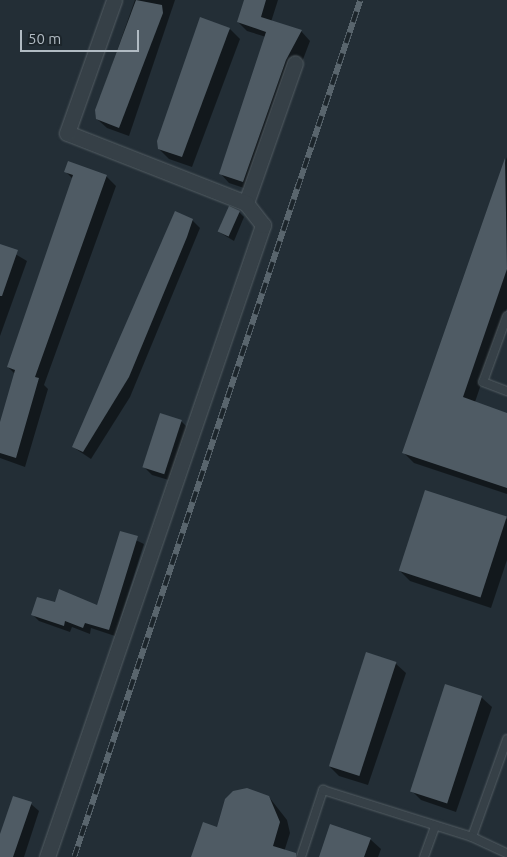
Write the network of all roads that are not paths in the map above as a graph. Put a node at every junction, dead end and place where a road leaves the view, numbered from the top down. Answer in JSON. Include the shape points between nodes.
{"nodes":[{"id":1,"x":114,"y":0,"type":"edge"},
{"id":2,"x":295,"y":63,"type":"dead end"},
{"id":3,"x":246,"y":203,"type":"junction"},
{"id":4,"x":507,"y":316,"type":"edge"},
{"id":5,"x":507,"y":391,"type":"edge"},
{"id":6,"x":507,"y":739,"type":"edge"},
{"id":7,"x":435,"y":826,"type":"junction"},
{"id":8,"x":472,"y":837,"type":"junction"},
{"id":9,"x":507,"y":853,"type":"edge"},
{"id":10,"x":47,"y":857,"type":"edge"},
{"id":11,"x":301,"y":857,"type":"edge"},
{"id":12,"x":424,"y":857,"type":"edge"}],
"edges":[{"from":1,"to":3,"type":"street","via":[[67,133]]},
{"from":2,"to":3,"type":"street"},
{"from":3,"to":10,"type":"street","via":[[263,225]]},
{"from":4,"to":5,"type":"lane","via":[[483,382]]},
{"from":6,"to":8,"type":"lane"},
{"from":7,"to":8,"type":"lane"},
{"from":7,"to":11,"type":"lane","via":[[323,790]]},
{"from":7,"to":12,"type":"lane"},
{"from":8,"to":9,"type":"lane"}]}
